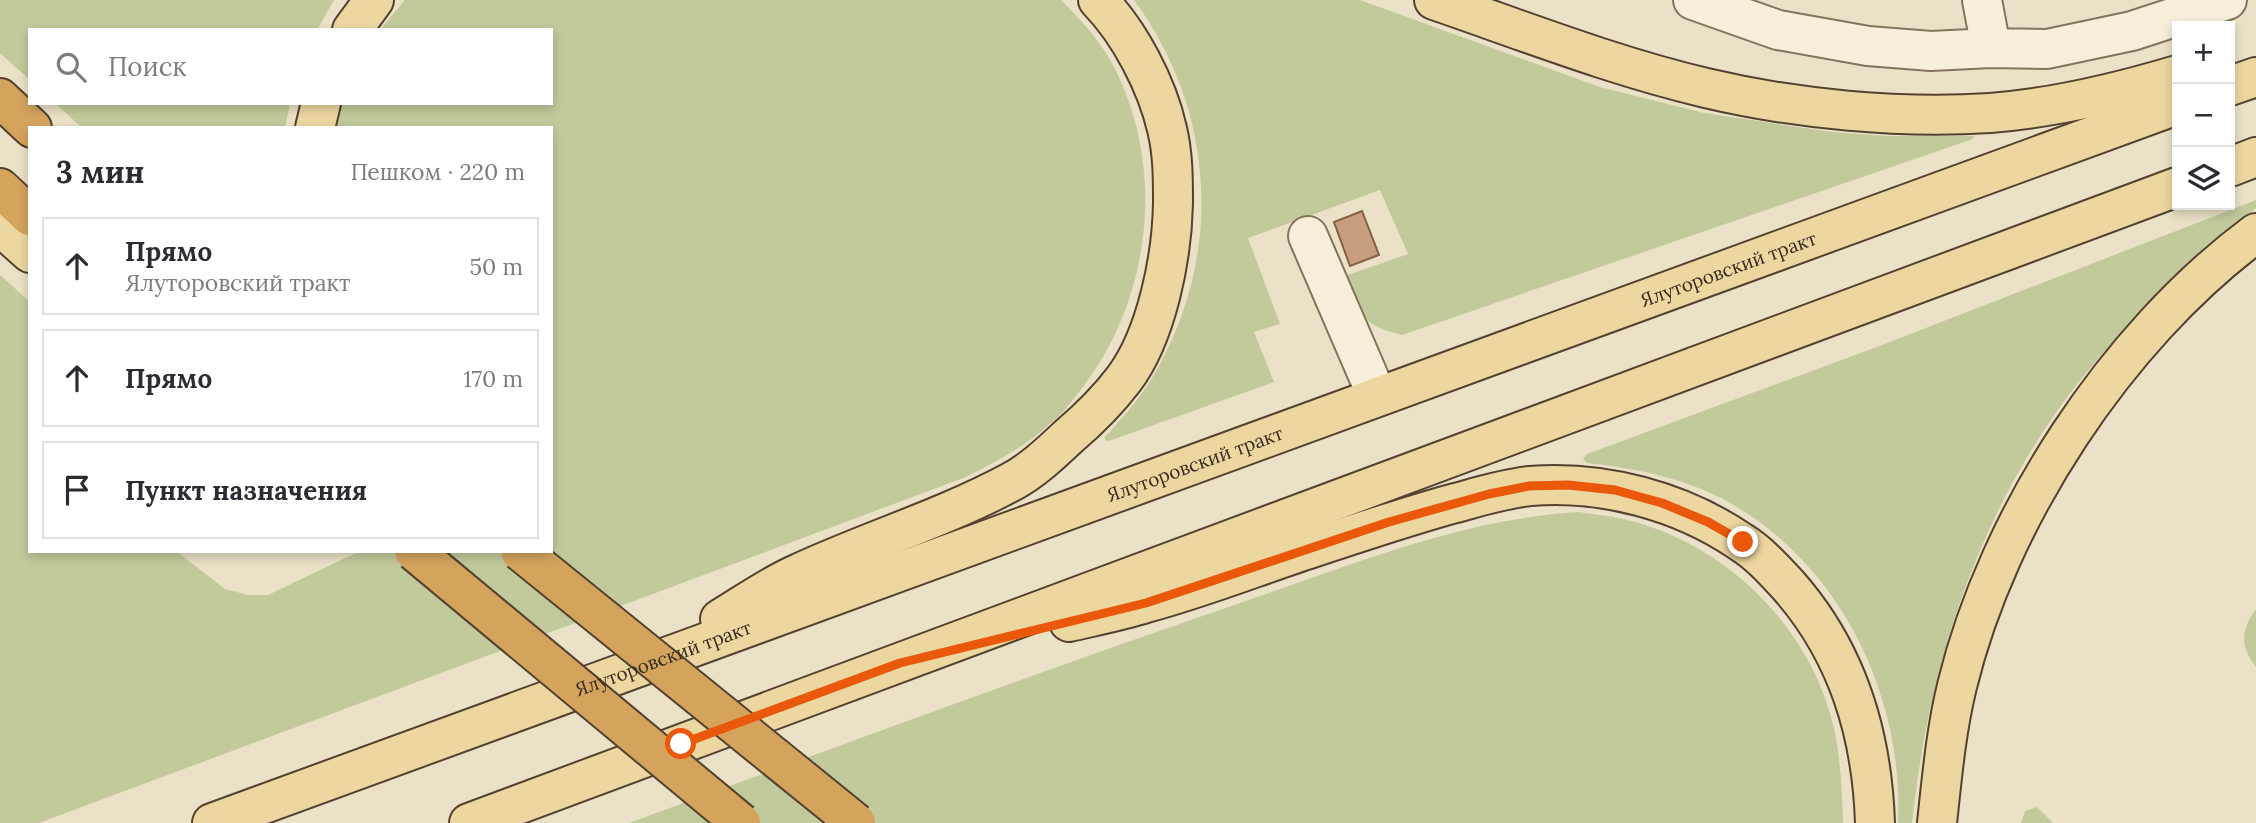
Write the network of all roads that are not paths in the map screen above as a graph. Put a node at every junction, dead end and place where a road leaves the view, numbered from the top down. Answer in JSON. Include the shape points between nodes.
{"nodes":[{"id":1,"x":374,"y":0,"type":"edge"},
{"id":2,"x":1098,"y":0,"type":"edge"},
{"id":3,"x":1434,"y":0,"type":"edge"},
{"id":4,"x":1693,"y":0,"type":"edge"},
{"id":5,"x":1982,"y":0,"type":"edge"},
{"id":6,"x":2227,"y":0,"type":"edge"},
{"id":7,"x":353,"y":28,"type":"edge"},
{"id":8,"x":1991,"y":48,"type":"junction"},
{"id":9,"x":2256,"y":52,"type":"edge"},
{"id":10,"x":2235,"y":58,"type":"edge"},
{"id":11,"x":2256,"y":76,"type":"edge"},
{"id":12,"x":2172,"y":77,"type":"edge"},
{"id":13,"x":2235,"y":84,"type":"edge"},
{"id":14,"x":0,"y":98,"type":"edge"},
{"id":15,"x":321,"y":105,"type":"edge"},
{"id":16,"x":2172,"y":107,"type":"edge"},
{"id":17,"x":30,"y":126,"type":"edge"},
{"id":18,"x":315,"y":126,"type":"edge"},
{"id":19,"x":2256,"y":157,"type":"edge"},
{"id":20,"x":2235,"y":165,"type":"edge"},
{"id":21,"x":0,"y":188,"type":"edge"},
{"id":22,"x":2172,"y":189,"type":"edge"},
{"id":23,"x":28,"y":214,"type":"edge"},
{"id":24,"x":0,"y":226,"type":"edge"},
{"id":25,"x":2256,"y":233,"type":"edge"},
{"id":26,"x":1308,"y":236,"type":"dead end"},
{"id":27,"x":28,"y":251,"type":"edge"},
{"id":28,"x":1377,"y":396,"type":"junction"},
{"id":29,"x":416,"y":553,"type":"edge"},
{"id":30,"x":522,"y":553,"type":"edge"},
{"id":31,"x":900,"y":663,"type":"junction"},
{"id":32,"x":641,"y":666,"type":"junction"},
{"id":33,"x":681,"y":744,"type":"junction"},
{"id":34,"x":212,"y":823,"type":"edge"},
{"id":35,"x":469,"y":823,"type":"edge"},
{"id":36,"x":537,"y":823,"type":"edge"},
{"id":37,"x":741,"y":823,"type":"edge"},
{"id":38,"x":856,"y":823,"type":"edge"},
{"id":39,"x":1875,"y":823,"type":"edge"},
{"id":40,"x":1937,"y":823,"type":"edge"}],
"edges":[{"from":1,"to":7,"type":"main road"},
{"from":2,"to":32,"type":"main road","via":[[1130,41],[1149,78],[1167,129],[1173,179],[1164,279],[1149,331],[1126,377],[1095,413],[1014,481],[943,515],[795,574]]},
{"from":3,"to":12,"type":"main road","via":[[1602,59],[1707,88],[1808,106],[1990,113],[2049,106]]},
{"from":4,"to":8,"type":"lane","via":[[1778,30],[1868,46],[1931,51]]},
{"from":5,"to":8,"type":"lane"},
{"from":6,"to":8,"type":"lane","via":[[2132,32],[2047,49]]},
{"from":9,"to":10,"type":"main road"},
{"from":11,"to":13,"type":"main road"},
{"from":14,"to":17,"type":"highway"},
{"from":15,"to":18,"type":"main road"},
{"from":16,"to":28,"type":"main road","name":"Ялуторовский тракт"},
{"from":19,"to":20,"type":"main road"},
{"from":21,"to":23,"type":"highway"},
{"from":22,"to":31,"type":"main road"},
{"from":24,"to":27,"type":"main road"},
{"from":25,"to":40,"type":"main road","via":[[2170,310],[2124,363],[2050,464],[2016,526],[1957,686]]},
{"from":26,"to":28,"type":"lane"},
{"from":28,"to":32,"type":"main road","name":"Ялуторовский тракт"},
{"from":29,"to":37,"type":"highway","bridge":true},
{"from":30,"to":38,"type":"highway","bridge":true},
{"from":31,"to":33,"type":"main road"},
{"from":31,"to":39,"type":"main road","via":[[1146,603],[1389,522],[1489,494],[1529,486],[1615,490],[1662,503],[1743,542],[1799,598],[1843,670],[1860,715],[1870,754]]},
{"from":32,"to":34,"type":"main road","name":"Ялуторовский тракт"},
{"from":33,"to":35,"type":"main road"},
{"from":33,"to":36,"type":"main road"}]}
